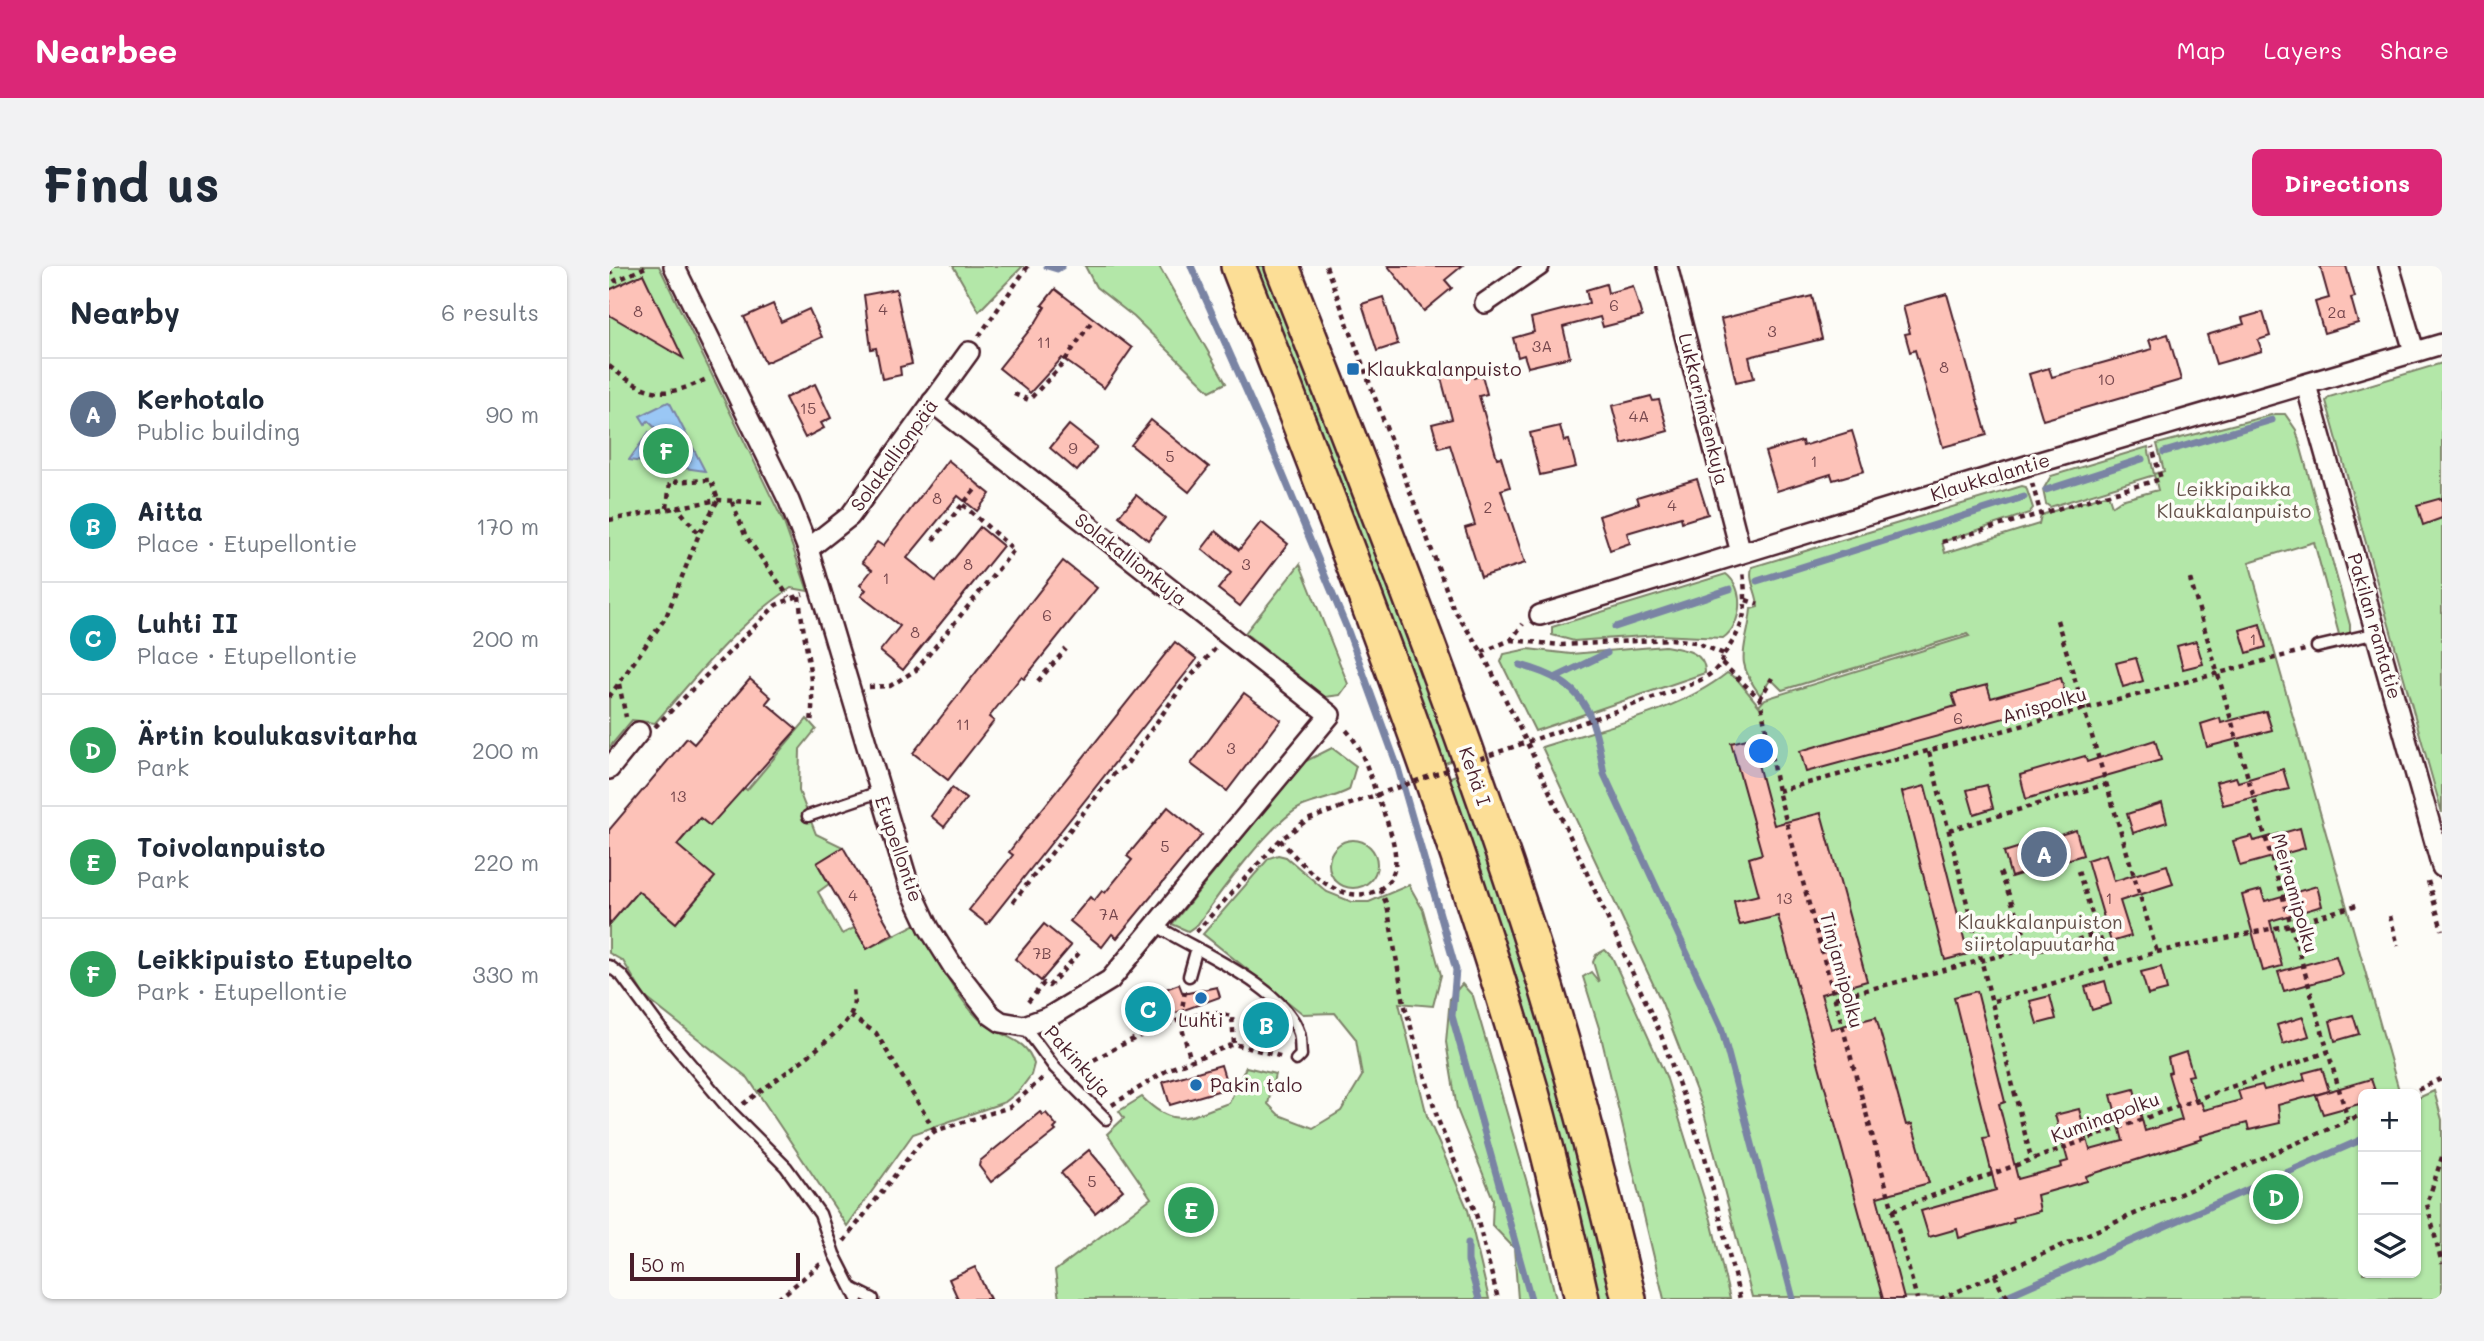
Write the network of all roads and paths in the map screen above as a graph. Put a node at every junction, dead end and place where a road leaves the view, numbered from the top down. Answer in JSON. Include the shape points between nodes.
{"nodes":[{"id":1,"x":648,"y":266,"type":"edge"},
{"id":2,"x":674,"y":266,"type":"edge"},
{"id":3,"x":1028,"y":266,"type":"edge"},
{"id":4,"x":1238,"y":266,"type":"edge"},
{"id":5,"x":1282,"y":266,"type":"edge"},
{"id":6,"x":1326,"y":266,"type":"edge"},
{"id":7,"x":1539,"y":266,"type":"edge"},
{"id":8,"x":1667,"y":266,"type":"edge"},
{"id":9,"x":2389,"y":266,"type":"edge"},
{"id":10,"x":609,"y":270,"type":"edge"},
{"id":11,"x":1485,"y":303,"type":"dead end"},
{"id":12,"x":1092,"y":321,"type":"dead end"},
{"id":13,"x":2442,"y":344,"type":"edge"},
{"id":14,"x":1356,"y":349,"type":"junction"},
{"id":15,"x":969,"y":352,"type":"joint"},
{"id":16,"x":2414,"y":352,"type":"junction"},
{"id":17,"x":1348,"y":357,"type":"dead end"},
{"id":18,"x":609,"y":366,"type":"edge"},
{"id":19,"x":726,"y":370,"type":"junction"},
{"id":20,"x":2306,"y":384,"type":"junction"},
{"id":21,"x":1014,"y":394,"type":"dead end"},
{"id":22,"x":932,"y":402,"type":"junction"},
{"id":23,"x":2147,"y":431,"type":"junction"},
{"id":24,"x":1380,"y":439,"type":"dead end"},
{"id":25,"x":1390,"y":441,"type":"junction"},
{"id":26,"x":2026,"y":466,"type":"junction"},
{"id":27,"x":978,"y":486,"type":"dead end"},
{"id":28,"x":718,"y":500,"type":"junction"},
{"id":29,"x":732,"y":502,"type":"junction"},
{"id":30,"x":772,"y":503,"type":"dead end"},
{"id":31,"x":963,"y":505,"type":"junction"},
{"id":32,"x":677,"y":507,"type":"junction"},
{"id":33,"x":667,"y":508,"type":"junction"},
{"id":34,"x":2041,"y":515,"type":"junction"},
{"id":35,"x":609,"y":520,"type":"edge"},
{"id":36,"x":699,"y":534,"type":"junction"},
{"id":37,"x":933,"y":540,"type":"dead end"},
{"id":38,"x":1942,"y":542,"type":"dead end"},
{"id":39,"x":808,"y":549,"type":"junction"},
{"id":40,"x":1741,"y":552,"type":"junction"},
{"id":41,"x":2190,"y":579,"type":"dead end"},
{"id":42,"x":799,"y":595,"type":"dead end"},
{"id":43,"x":789,"y":597,"type":"dead end"},
{"id":44,"x":1746,"y":600,"type":"junction"},
{"id":45,"x":1758,"y":604,"type":"dead end"},
{"id":46,"x":776,"y":605,"type":"dead end"},
{"id":47,"x":1540,"y":615,"type":"joint"},
{"id":48,"x":2057,"y":620,"type":"dead end"},
{"id":49,"x":2377,"y":632,"type":"junction"},
{"id":50,"x":1227,"y":635,"type":"junction"},
{"id":51,"x":1511,"y":640,"type":"junction"},
{"id":52,"x":2317,"y":648,"type":"joint"},
{"id":53,"x":1066,"y":649,"type":"dead end"},
{"id":54,"x":1482,"y":652,"type":"junction"},
{"id":55,"x":1724,"y":654,"type":"junction"},
{"id":56,"x":1722,"y":663,"type":"junction"},
{"id":57,"x":2218,"y":673,"type":"junction"},
{"id":58,"x":1772,"y":678,"type":"dead end"},
{"id":59,"x":1038,"y":681,"type":"dead end"},
{"id":60,"x":619,"y":684,"type":"junction"},
{"id":61,"x":866,"y":688,"type":"dead end"},
{"id":62,"x":609,"y":696,"type":"edge"},
{"id":63,"x":1760,"y":699,"type":"junction"},
{"id":64,"x":2084,"y":708,"type":"junction"},
{"id":65,"x":1330,"y":715,"type":"junction"},
{"id":66,"x":811,"y":723,"type":"dead end"},
{"id":67,"x":639,"y":732,"type":"junction"},
{"id":68,"x":1929,"y":752,"type":"junction"},
{"id":69,"x":609,"y":769,"type":"edge"},
{"id":70,"x":2107,"y":784,"type":"junction"},
{"id":71,"x":1778,"y":791,"type":"junction"},
{"id":72,"x":879,"y":792,"type":"junction"},
{"id":73,"x":808,"y":816,"type":"dead end"},
{"id":74,"x":1949,"y":830,"type":"junction"},
{"id":75,"x":1280,"y":840,"type":"junction"},
{"id":76,"x":2442,"y":867,"type":"edge"},
{"id":77,"x":2078,"y":871,"type":"dead end"},
{"id":78,"x":2000,"y":872,"type":"dead end"},
{"id":79,"x":1380,"y":889,"type":"junction"},
{"id":80,"x":1013,"y":902,"type":"dead end"},
{"id":81,"x":2357,"y":905,"type":"dead end"},
{"id":82,"x":2389,"y":916,"type":"dead end"},
{"id":83,"x":2290,"y":925,"type":"junction"},
{"id":84,"x":1157,"y":926,"type":"junction"},
{"id":85,"x":2097,"y":933,"type":"junction"},
{"id":86,"x":1183,"y":943,"type":"junction"},
{"id":87,"x":2398,"y":946,"type":"dead end"},
{"id":88,"x":2030,"y":948,"type":"junction"},
{"id":89,"x":1196,"y":951,"type":"junction"},
{"id":90,"x":2157,"y":952,"type":"junction"},
{"id":91,"x":1079,"y":953,"type":"dead end"},
{"id":92,"x":1982,"y":959,"type":"junction"},
{"id":93,"x":2109,"y":965,"type":"junction"},
{"id":94,"x":609,"y":967,"type":"edge"},
{"id":95,"x":1189,"y":976,"type":"joint"},
{"id":96,"x":853,"y":988,"type":"dead end"},
{"id":97,"x":1835,"y":998,"type":"junction"},
{"id":98,"x":1994,"y":1001,"type":"junction"},
{"id":99,"x":1027,"y":1003,"type":"dead end"},
{"id":100,"x":850,"y":1016,"type":"junction"},
{"id":101,"x":1180,"y":1021,"type":"junction"},
{"id":102,"x":1024,"y":1026,"type":"junction"},
{"id":103,"x":1234,"y":1044,"type":"junction"},
{"id":104,"x":2327,"y":1052,"type":"junction"},
{"id":105,"x":1296,"y":1060,"type":"joint"},
{"id":106,"x":1191,"y":1061,"type":"junction"},
{"id":107,"x":1055,"y":1068,"type":"junction"},
{"id":108,"x":1065,"y":1077,"type":"junction"},
{"id":109,"x":2441,"y":1079,"type":"edge"},
{"id":110,"x":2420,"y":1089,"type":"edge"},
{"id":111,"x":1098,"y":1111,"type":"junction"},
{"id":112,"x":732,"y":1112,"type":"junction"},
{"id":113,"x":2358,"y":1116,"type":"edge"},
{"id":114,"x":1107,"y":1119,"type":"dead end"},
{"id":115,"x":2348,"y":1121,"type":"junction"},
{"id":116,"x":935,"y":1131,"type":"junction"},
{"id":117,"x":2442,"y":1157,"type":"edge"},
{"id":118,"x":2031,"y":1158,"type":"junction"},
{"id":119,"x":1893,"y":1210,"type":"junction"},
{"id":120,"x":834,"y":1254,"type":"junction"},
{"id":121,"x":2442,"y":1264,"type":"edge"},
{"id":122,"x":1995,"y":1275,"type":"junction"},
{"id":123,"x":855,"y":1294,"type":"edge"},
{"id":124,"x":778,"y":1299,"type":"edge"},
{"id":125,"x":873,"y":1299,"type":"edge"},
{"id":126,"x":1498,"y":1299,"type":"edge"},
{"id":127,"x":1582,"y":1299,"type":"edge"},
{"id":128,"x":1629,"y":1299,"type":"edge"},
{"id":129,"x":1740,"y":1299,"type":"edge"},
{"id":130,"x":1916,"y":1299,"type":"edge"},
{"id":131,"x":1940,"y":1299,"type":"edge"},
{"id":132,"x":2010,"y":1299,"type":"edge"}],
"edges":[{"from":1,"to":10,"type":"path","via":[[617,281]]},
{"from":2,"to":19,"type":"street","name":"Etupellontie"},
{"from":3,"to":15,"type":"path"},
{"from":4,"to":127,"type":"highway","via":[[1370,606],[1494,967],[1554,1177]]},
{"from":5,"to":128,"type":"highway","name":"Kehä I","via":[[1414,605],[1536,954]]},
{"from":6,"to":14,"type":"path"},
{"from":7,"to":11,"type":"street"},
{"from":8,"to":40,"type":"street","name":"Lukkarimäenkuja"},
{"from":9,"to":16,"type":"street"},
{"from":12,"to":21,"type":"path","via":[[1061,366],[1029,400]]},
{"from":13,"to":16,"type":"street","name":"Klaukkalantie"},
{"from":14,"to":17,"type":"path"},
{"from":14,"to":25,"type":"path"},
{"from":15,"to":22,"type":"street","name":"Solakallionpää"},
{"from":16,"to":20,"type":"street","name":"Klaukkalantie"},
{"from":18,"to":19,"type":"path","via":[[632,384],[676,393]]},
{"from":19,"to":39,"type":"street","name":"Etupellontie"},
{"from":20,"to":23,"type":"street","name":"Klaukkalantie"},
{"from":20,"to":49,"type":"street","name":"Pakilan rantatie"},
{"from":22,"to":39,"type":"street","name":"Solakallionpää","via":[[850,516]]},
{"from":22,"to":50,"type":"street","name":"Solakallionkuja"},
{"from":23,"to":26,"type":"street","name":"Klaukkalantie"},
{"from":23,"to":34,"type":"path","via":[[2161,479]]},
{"from":24,"to":25,"type":"path"},
{"from":25,"to":54,"type":"path","via":[[1454,610]]},
{"from":26,"to":34,"type":"path"},
{"from":26,"to":40,"type":"street","name":"Klaukkalantie"},
{"from":27,"to":31,"type":"path"},
{"from":28,"to":29,"type":"path"},
{"from":28,"to":32,"type":"path"},
{"from":28,"to":33,"type":"path","via":[[711,480],[670,482]]},
{"from":28,"to":36,"type":"path"},
{"from":29,"to":30,"type":"path"},
{"from":29,"to":43,"type":"path","via":[[745,535]]},
{"from":31,"to":37,"type":"path"},
{"from":31,"to":61,"type":"path","via":[[1014,550],[916,670],[890,686]]},
{"from":32,"to":33,"type":"path"},
{"from":32,"to":36,"type":"path"},
{"from":33,"to":35,"type":"path"},
{"from":34,"to":38,"type":"path"},
{"from":36,"to":60,"type":"path","via":[[666,617]]},
{"from":39,"to":72,"type":"street","name":"Etupellontie"},
{"from":40,"to":44,"type":"path"},
{"from":40,"to":47,"type":"street","name":"Klaukkalantie"},
{"from":41,"to":57,"type":"path","name":"Meiramipolku"},
{"from":42,"to":66,"type":"path","via":[[811,675]]},
{"from":44,"to":45,"type":"path"},
{"from":44,"to":55,"type":"path","via":[[1741,631]]},
{"from":46,"to":67,"type":"path","via":[[658,726]]},
{"from":47,"to":51,"type":"path","via":[[1525,622]]},
{"from":48,"to":64,"type":"path"},
{"from":49,"to":52,"type":"lane"},
{"from":49,"to":76,"type":"street","name":"Pakilan rantatie"},
{"from":50,"to":65,"type":"street","name":"Solakallionkuja"},
{"from":50,"to":80,"type":"path"},
{"from":51,"to":54,"type":"path"},
{"from":51,"to":55,"type":"path","via":[[1562,645],[1671,639],[1695,642]]},
{"from":52,"to":57,"type":"path","name":"Anispolku"},
{"from":53,"to":59,"type":"path"},
{"from":54,"to":129,"type":"path","via":[[1661,1035],[1705,1157]]},
{"from":55,"to":56,"type":"path"},
{"from":56,"to":63,"type":"path"},
{"from":56,"to":75,"type":"path","bridge":true,"via":[[1705,679],[1307,820]]},
{"from":57,"to":64,"type":"path","name":"Anispolku"},
{"from":57,"to":83,"type":"path","name":"Meiramipolku"},
{"from":58,"to":63,"type":"path"},
{"from":60,"to":62,"type":"path"},
{"from":60,"to":67,"type":"path","via":[[628,722]]},
{"from":63,"to":71,"type":"path","name":"Timjamipolku"},
{"from":64,"to":68,"type":"path","name":"Anispolku"},
{"from":64,"to":70,"type":"path"},
{"from":65,"to":79,"type":"path","via":[[1352,735],[1387,823],[1395,869]]},
{"from":65,"to":84,"type":"street"},
{"from":67,"to":69,"type":"street"},
{"from":68,"to":71,"type":"path","name":"Anispolku"},
{"from":68,"to":74,"type":"path"},
{"from":70,"to":74,"type":"path"},
{"from":70,"to":90,"type":"path"},
{"from":71,"to":97,"type":"path","name":"Timjamipolku"},
{"from":72,"to":73,"type":"lane"},
{"from":72,"to":102,"type":"street","name":"Etupellontie","via":[[908,883],[929,928],[991,1015]]},
{"from":74,"to":92,"type":"path"},
{"from":75,"to":79,"type":"path","via":[[1335,890],[1362,897]]},
{"from":75,"to":86,"type":"path"},
{"from":77,"to":85,"type":"path"},
{"from":78,"to":88,"type":"path"},
{"from":79,"to":126,"type":"path","via":[[1387,905],[1404,1003],[1430,1094],[1476,1214]]},
{"from":81,"to":83,"type":"path"},
{"from":82,"to":87,"type":"path"},
{"from":83,"to":90,"type":"path"},
{"from":83,"to":104,"type":"path","name":"Meiramipolku"},
{"from":84,"to":86,"type":"lane"},
{"from":84,"to":102,"type":"street","via":[[1110,980],[1049,1017]]},
{"from":85,"to":88,"type":"path","via":[[2050,949]]},
{"from":85,"to":93,"type":"path"},
{"from":86,"to":89,"type":"lane"},
{"from":88,"to":92,"type":"path"},
{"from":89,"to":95,"type":"lane"},
{"from":89,"to":105,"type":"lane","via":[[1227,964],[1267,992],[1299,1032],[1301,1055]]},
{"from":90,"to":93,"type":"path"},
{"from":91,"to":99,"type":"path"},
{"from":92,"to":97,"type":"path"},
{"from":92,"to":98,"type":"path"},
{"from":93,"to":98,"type":"path"},
{"from":94,"to":112,"type":"lane","via":[[622,976]]},
{"from":95,"to":101,"type":"path"},
{"from":96,"to":100,"type":"path"},
{"from":97,"to":119,"type":"path","name":"Timjamipolku"},
{"from":98,"to":118,"type":"path"},
{"from":100,"to":112,"type":"path","via":[[814,1051]]},
{"from":100,"to":116,"type":"path","via":[[876,1032]]},
{"from":101,"to":103,"type":"path","via":[[1210,1013],[1232,1016]]},
{"from":101,"to":106,"type":"path"},
{"from":101,"to":108,"type":"path","via":[[1100,1056]]},
{"from":102,"to":107,"type":"lane","name":"Pakinkuja"},
{"from":103,"to":105,"type":"path"},
{"from":103,"to":106,"type":"path"},
{"from":104,"to":115,"type":"path","name":"Meiramipolku"},
{"from":104,"to":118,"type":"path","name":"Kuminapolku"},
{"from":106,"to":111,"type":"path"},
{"from":107,"to":108,"type":"lane","name":"Pakinkuja"},
{"from":107,"to":116,"type":"path","via":[[1010,1107]]},
{"from":108,"to":111,"type":"lane","name":"Pakinkuja"},
{"from":109,"to":110,"type":"path"},
{"from":111,"to":114,"type":"lane","name":"Pakinkuja"},
{"from":112,"to":120,"type":"lane","via":[[786,1167],[820,1214]]},
{"from":113,"to":115,"type":"path"},
{"from":115,"to":122,"type":"path"},
{"from":116,"to":120,"type":"path","via":[[919,1144]]},
{"from":117,"to":121,"type":"path","via":[[2427,1203]]},
{"from":118,"to":119,"type":"path","name":"Kuminapolku"},
{"from":119,"to":130,"type":"path","name":"Timjamipolku"},
{"from":120,"to":123,"type":"lane"},
{"from":120,"to":124,"type":"path"},
{"from":122,"to":131,"type":"path"},
{"from":122,"to":132,"type":"path"},
{"from":123,"to":125,"type":"lane"}]}
